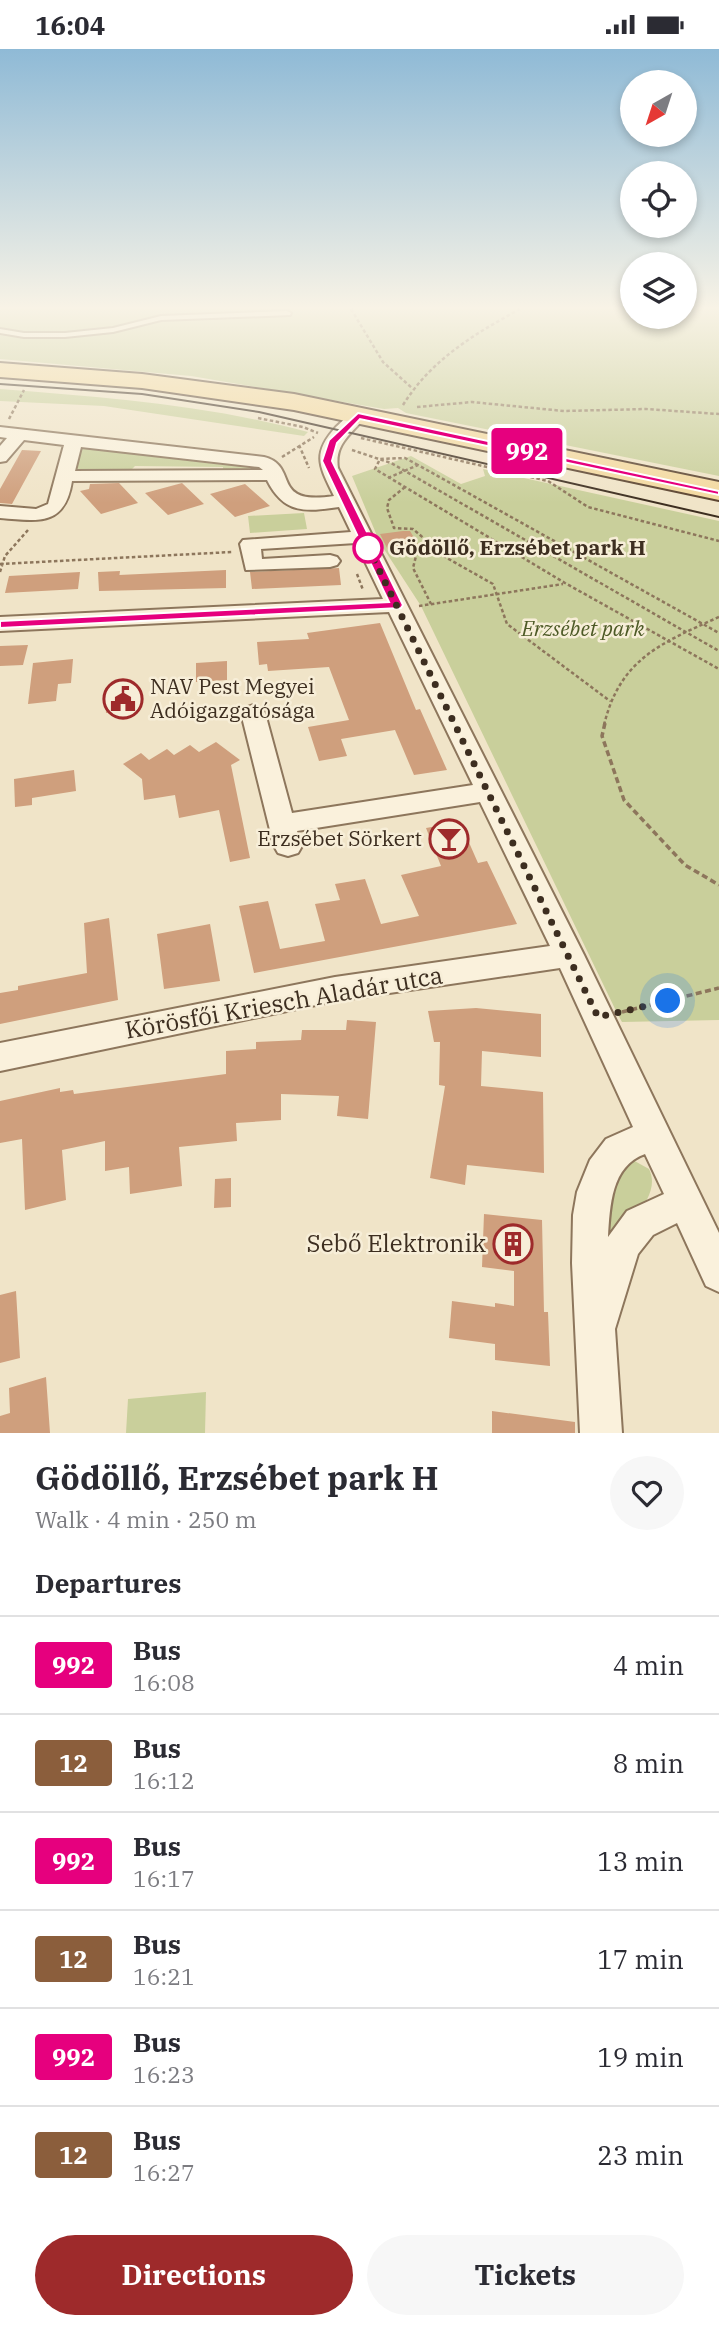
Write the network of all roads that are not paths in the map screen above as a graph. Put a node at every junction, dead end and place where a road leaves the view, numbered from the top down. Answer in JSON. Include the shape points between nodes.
{"nodes":[{"id":1,"x":53,"y":374,"type":"edge"},
{"id":2,"x":352,"y":431,"type":"junction"},
{"id":3,"x":1,"y":432,"type":"edge"},
{"id":4,"x":20,"y":434,"type":"junction"},
{"id":5,"x":74,"y":441,"type":"junction"},
{"id":6,"x":0,"y":457,"type":"edge"},
{"id":7,"x":271,"y":469,"type":"junction"},
{"id":8,"x":64,"y":476,"type":"junction"},
{"id":9,"x":719,"y":491,"type":"edge"},
{"id":10,"x":346,"y":501,"type":"junction"},
{"id":11,"x":0,"y":512,"type":"edge"},
{"id":12,"x":363,"y":537,"type":"junction"},
{"id":13,"x":330,"y":561,"type":"dead end"},
{"id":14,"x":398,"y":608,"type":"junction"},
{"id":15,"x":0,"y":624,"type":"edge"},
{"id":16,"x":253,"y":713,"type":"dead end"},
{"id":17,"x":486,"y":792,"type":"junction"},
{"id":18,"x":569,"y":955,"type":"junction"},
{"id":19,"x":0,"y":1058,"type":"edge"},
{"id":20,"x":653,"y":1136,"type":"junction"},
{"id":21,"x":686,"y":1203,"type":"junction"},
{"id":22,"x":719,"y":1273,"type":"edge"},
{"id":23,"x":596,"y":1333,"type":"junction"},
{"id":24,"x":601,"y":1433,"type":"edge"}],
"edges":[{"from":1,"to":2,"type":"main road","via":[[229,391]]},
{"from":2,"to":9,"type":"main road"},
{"from":2,"to":10,"type":"street","via":[[333,442],[328,453],[329,468]]},
{"from":3,"to":4,"type":"street"},
{"from":4,"to":5,"type":"street"},
{"from":4,"to":6,"type":"street"},
{"from":5,"to":7,"type":"street"},
{"from":5,"to":8,"type":"street"},
{"from":7,"to":8,"type":"street"},
{"from":7,"to":10,"type":"street","via":[[281,494],[294,502]]},
{"from":8,"to":11,"type":"street","via":[[57,507],[38,513]]},
{"from":10,"to":12,"type":"street"},
{"from":12,"to":13,"type":"street","via":[[250,544],[253,566]]},
{"from":12,"to":14,"type":"street"},
{"from":14,"to":15,"type":"street"},
{"from":14,"to":17,"type":"street"},
{"from":16,"to":17,"type":"street","via":[[285,835]]},
{"from":17,"to":18,"type":"street"},
{"from":18,"to":19,"type":"street","name":"Körösfői Kriesch Aladár utca","via":[[335,989]]},
{"from":18,"to":20,"type":"street"},
{"from":20,"to":21,"type":"street"},
{"from":20,"to":23,"type":"street","via":[[620,1148],[601,1176],[590,1250]]},
{"from":21,"to":22,"type":"street"},
{"from":21,"to":23,"type":"street","via":[[651,1216],[630,1233]]},
{"from":23,"to":24,"type":"street"}]}
